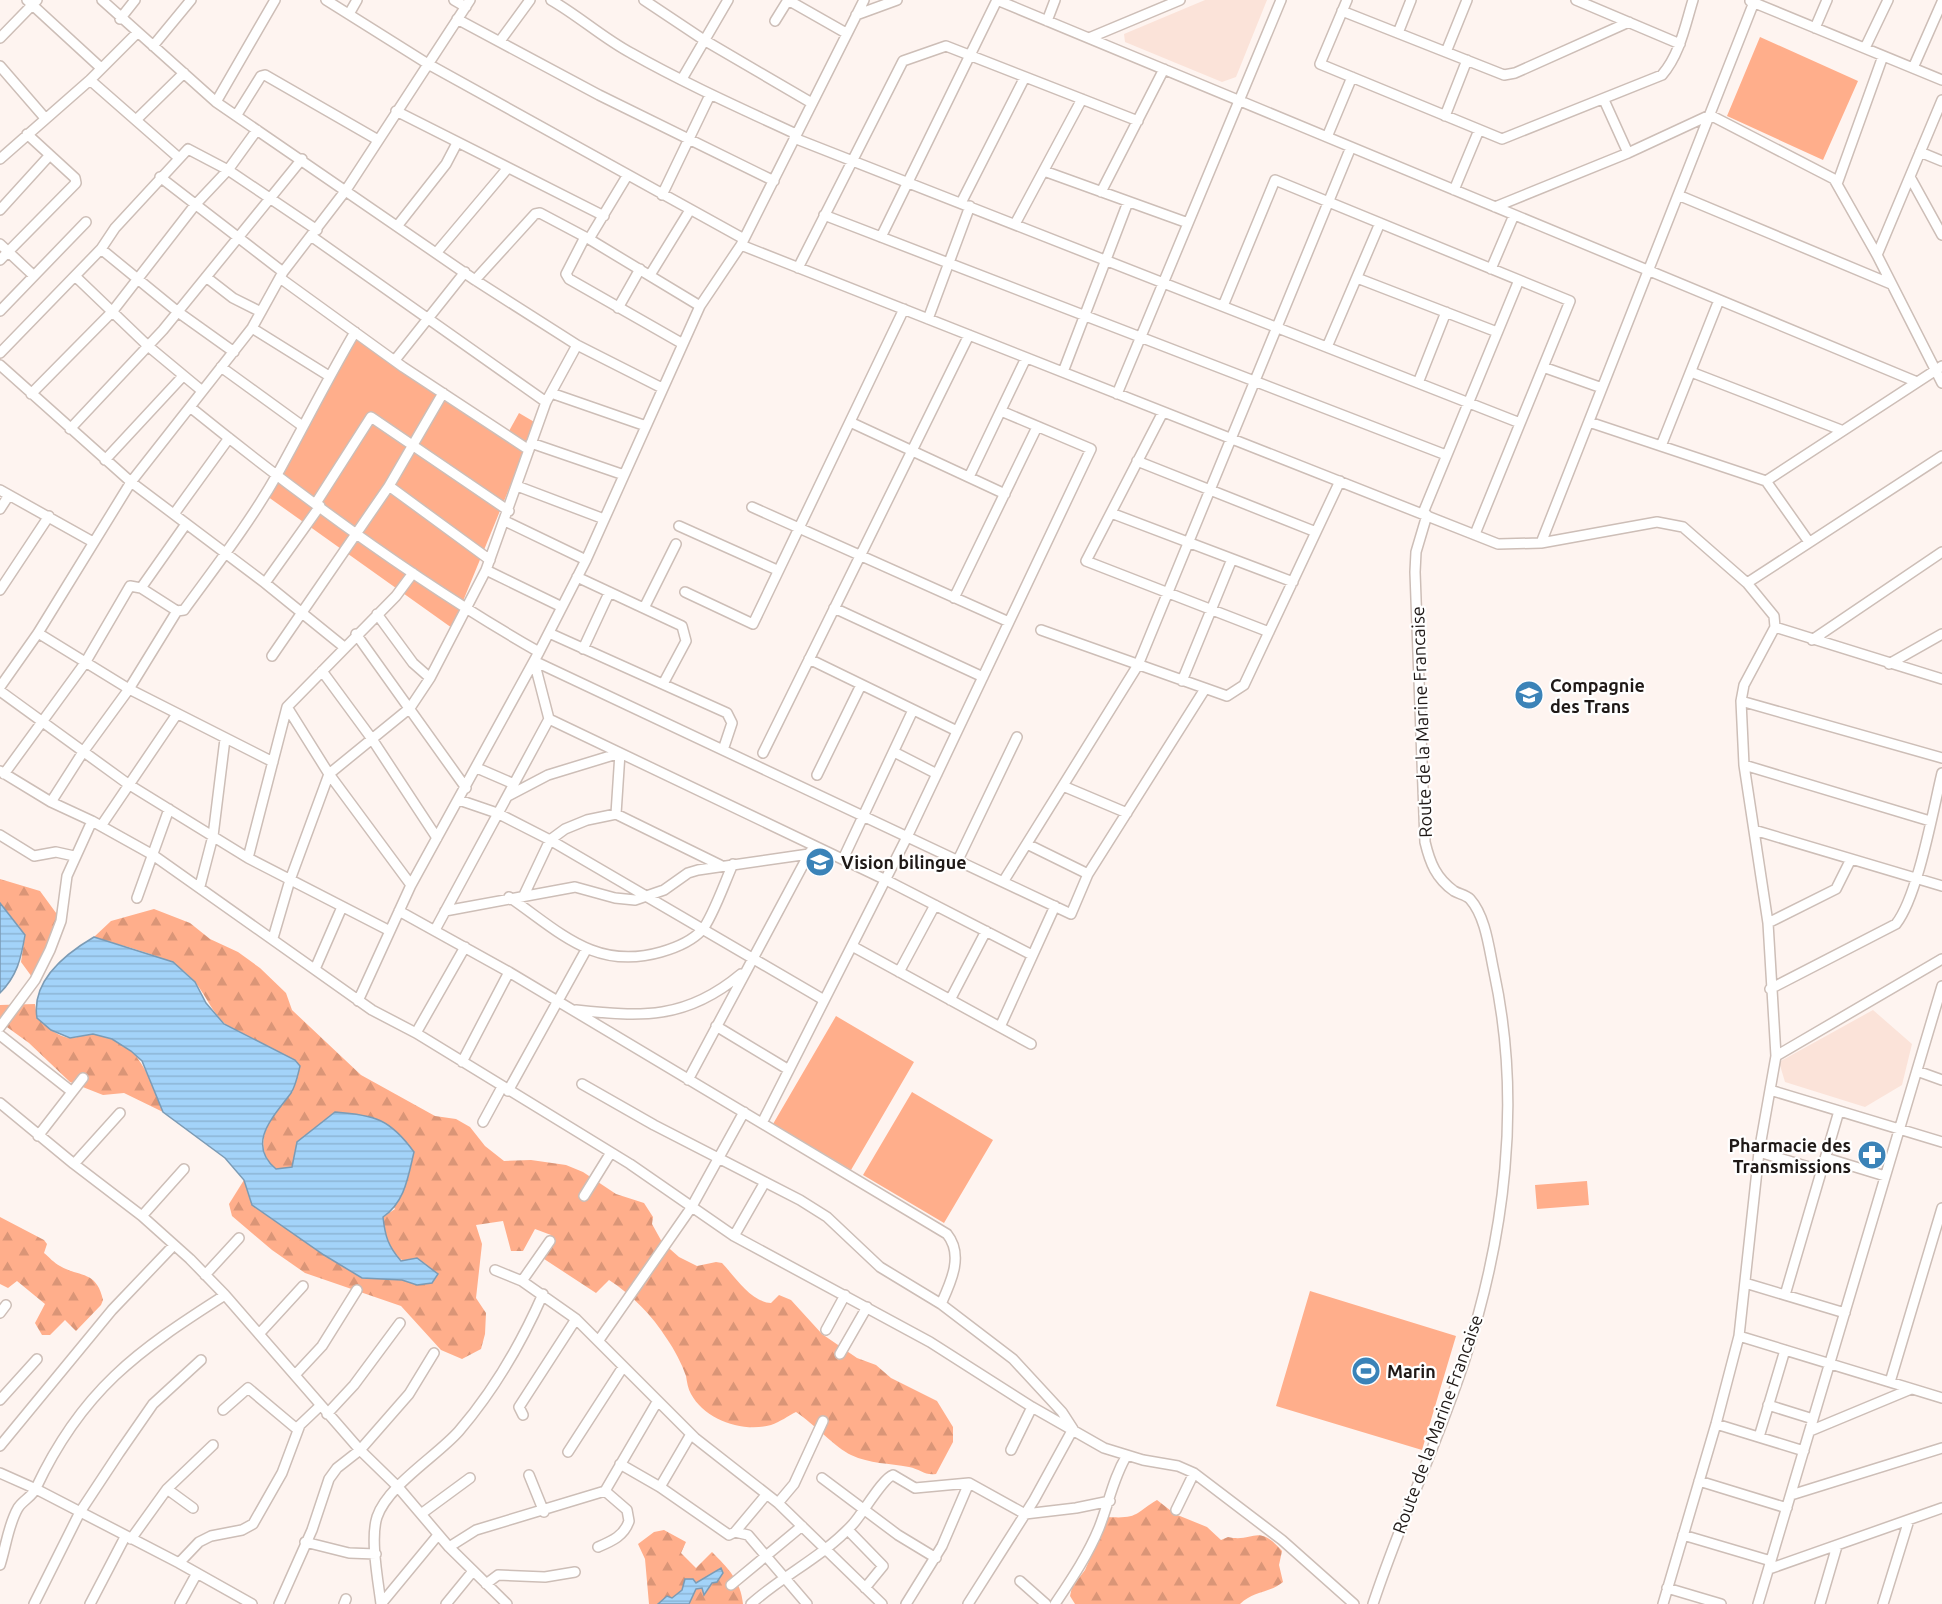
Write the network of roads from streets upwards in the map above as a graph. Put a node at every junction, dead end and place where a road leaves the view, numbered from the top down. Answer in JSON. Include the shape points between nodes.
{"nodes":[{"id":1,"x":102,"y":0,"type":"edge"},
{"id":2,"x":135,"y":0,"type":"edge"},
{"id":3,"x":191,"y":0,"type":"edge"},
{"id":4,"x":274,"y":0,"type":"edge"},
{"id":5,"x":326,"y":0,"type":"edge"},
{"id":6,"x":357,"y":0,"type":"edge"},
{"id":7,"x":454,"y":0,"type":"edge"},
{"id":8,"x":531,"y":0,"type":"edge"},
{"id":9,"x":550,"y":0,"type":"edge"},
{"id":10,"x":644,"y":0,"type":"edge"},
{"id":11,"x":728,"y":0,"type":"edge"},
{"id":12,"x":788,"y":0,"type":"edge"},
{"id":13,"x":864,"y":0,"type":"edge"},
{"id":14,"x":897,"y":0,"type":"edge"},
{"id":15,"x":997,"y":0,"type":"edge"},
{"id":16,"x":1055,"y":0,"type":"edge"},
{"id":17,"x":1180,"y":0,"type":"edge"},
{"id":18,"x":1281,"y":0,"type":"edge"},
{"id":19,"x":1347,"y":0,"type":"edge"},
{"id":20,"x":1411,"y":0,"type":"edge"},
{"id":21,"x":1467,"y":0,"type":"edge"},
{"id":22,"x":1576,"y":0,"type":"edge"},
{"id":23,"x":1693,"y":0,"type":"edge"},
{"id":24,"x":1827,"y":0,"type":"edge"},
{"id":25,"x":1888,"y":0,"type":"edge"},
{"id":26,"x":1751,"y":1,"type":"edge"},
{"id":27,"x":32,"y":2,"type":"edge"},
{"id":28,"x":1942,"y":2,"type":"edge"},
{"id":29,"x":468,"y":3,"type":"edge"},
{"id":30,"x":1342,"y":11,"type":"junction"},
{"id":31,"x":349,"y":14,"type":"junction"},
{"id":32,"x":856,"y":15,"type":"junction"},
{"id":33,"x":120,"y":19,"type":"junction"},
{"id":34,"x":457,"y":19,"type":"junction"},
{"id":35,"x":775,"y":21,"type":"dead end"},
{"id":36,"x":1047,"y":21,"type":"junction"},
{"id":37,"x":1629,"y":22,"type":"junction"},
{"id":38,"x":1815,"y":28,"type":"junction"},
{"id":39,"x":137,"y":33,"type":"junction"},
{"id":40,"x":846,"y":33,"type":"junction"},
{"id":41,"x":1398,"y":33,"type":"junction"},
{"id":42,"x":0,"y":38,"type":"edge"},
{"id":43,"x":1089,"y":38,"type":"junction"},
{"id":44,"x":704,"y":40,"type":"junction"},
{"id":45,"x":500,"y":41,"type":"junction"},
{"id":46,"x":1680,"y":45,"type":"junction"},
{"id":47,"x":153,"y":46,"type":"junction"},
{"id":48,"x":1865,"y":48,"type":"junction"},
{"id":49,"x":1446,"y":52,"type":"junction"},
{"id":50,"x":970,"y":55,"type":"junction"},
{"id":51,"x":1883,"y":56,"type":"junction"},
{"id":52,"x":1467,"y":60,"type":"junction"},
{"id":53,"x":428,"y":64,"type":"junction"},
{"id":54,"x":0,"y":66,"type":"edge"},
{"id":55,"x":101,"y":68,"type":"junction"},
{"id":56,"x":1913,"y":68,"type":"junction"},
{"id":57,"x":1164,"y":69,"type":"junction"},
{"id":58,"x":184,"y":73,"type":"junction"},
{"id":59,"x":1025,"y":77,"type":"junction"},
{"id":60,"x":1352,"y":77,"type":"junction"},
{"id":61,"x":90,"y":80,"type":"junction"},
{"id":62,"x":682,"y":80,"type":"junction"},
{"id":63,"x":1942,"y":80,"type":"edge"},
{"id":64,"x":710,"y":95,"type":"junction"},
{"id":65,"x":1082,"y":99,"type":"junction"},
{"id":66,"x":1239,"y":100,"type":"junction"},
{"id":67,"x":1604,"y":100,"type":"junction"},
{"id":68,"x":1942,"y":100,"type":"edge"},
{"id":69,"x":216,"y":102,"type":"junction"},
{"id":70,"x":810,"y":102,"type":"junction"},
{"id":71,"x":396,"y":111,"type":"junction"},
{"id":72,"x":1710,"y":115,"type":"junction"},
{"id":73,"x":236,"y":116,"type":"junction"},
{"id":74,"x":1445,"y":116,"type":"junction"},
{"id":75,"x":45,"y":117,"type":"junction"},
{"id":76,"x":136,"y":120,"type":"junction"},
{"id":77,"x":1138,"y":121,"type":"junction"},
{"id":78,"x":257,"y":130,"type":"junction"},
{"id":79,"x":1479,"y":130,"type":"junction"},
{"id":80,"x":27,"y":134,"type":"junction"},
{"id":81,"x":795,"y":136,"type":"junction"},
{"id":82,"x":1327,"y":137,"type":"junction"},
{"id":83,"x":688,"y":139,"type":"junction"},
{"id":84,"x":378,"y":140,"type":"junction"},
{"id":85,"x":0,"y":142,"type":"edge"},
{"id":86,"x":457,"y":143,"type":"junction"},
{"id":87,"x":1351,"y":147,"type":"junction"},
{"id":88,"x":8,"y":151,"type":"junction"},
{"id":89,"x":1920,"y":152,"type":"junction"},
{"id":90,"x":1628,"y":153,"type":"junction"},
{"id":91,"x":49,"y":156,"type":"junction"},
{"id":92,"x":179,"y":158,"type":"junction"},
{"id":93,"x":0,"y":159,"type":"edge"},
{"id":94,"x":302,"y":159,"type":"junction"},
{"id":95,"x":852,"y":161,"type":"junction"},
{"id":96,"x":1942,"y":161,"type":"edge"},
{"id":97,"x":507,"y":169,"type":"junction"},
{"id":98,"x":228,"y":170,"type":"junction"},
{"id":99,"x":1044,"y":171,"type":"junction"},
{"id":100,"x":627,"y":176,"type":"junction"},
{"id":101,"x":160,"y":177,"type":"junction"},
{"id":102,"x":1910,"y":177,"type":"junction"},
{"id":103,"x":774,"y":181,"type":"junction"},
{"id":104,"x":908,"y":182,"type":"junction"},
{"id":105,"x":1837,"y":184,"type":"junction"},
{"id":106,"x":346,"y":190,"type":"junction"},
{"id":107,"x":1454,"y":190,"type":"junction"},
{"id":108,"x":1101,"y":192,"type":"junction"},
{"id":109,"x":662,"y":195,"type":"junction"},
{"id":110,"x":1678,"y":195,"type":"junction"},
{"id":111,"x":271,"y":200,"type":"junction"},
{"id":112,"x":1128,"y":202,"type":"junction"},
{"id":113,"x":1329,"y":202,"type":"junction"},
{"id":114,"x":195,"y":205,"type":"junction"},
{"id":115,"x":965,"y":205,"type":"junction"},
{"id":116,"x":1495,"y":207,"type":"junction"},
{"id":117,"x":0,"y":210,"type":"edge"},
{"id":118,"x":690,"y":210,"type":"junction"},
{"id":119,"x":1514,"y":214,"type":"junction"},
{"id":120,"x":824,"y":215,"type":"junction"},
{"id":121,"x":604,"y":216,"type":"junction"},
{"id":122,"x":86,"y":222,"type":"dead end"},
{"id":123,"x":1188,"y":223,"type":"junction"},
{"id":124,"x":1380,"y":223,"type":"junction"},
{"id":125,"x":1015,"y":224,"type":"junction"},
{"id":126,"x":398,"y":225,"type":"junction"},
{"id":127,"x":314,"y":233,"type":"junction"},
{"id":128,"x":1942,"y":235,"type":"edge"},
{"id":129,"x":881,"y":237,"type":"junction"},
{"id":130,"x":238,"y":238,"type":"junction"},
{"id":131,"x":587,"y":238,"type":"junction"},
{"id":132,"x":742,"y":242,"type":"junction"},
{"id":133,"x":0,"y":244,"type":"edge"},
{"id":134,"x":101,"y":249,"type":"junction"},
{"id":135,"x":8,"y":252,"type":"junction"},
{"id":136,"x":437,"y":252,"type":"junction"},
{"id":137,"x":1877,"y":255,"type":"junction"},
{"id":138,"x":0,"y":260,"type":"edge"},
{"id":139,"x":1106,"y":260,"type":"junction"},
{"id":140,"x":949,"y":263,"type":"junction"},
{"id":141,"x":798,"y":268,"type":"junction"},
{"id":142,"x":640,"y":269,"type":"junction"},
{"id":143,"x":1491,"y":269,"type":"junction"},
{"id":144,"x":1648,"y":270,"type":"junction"},
{"id":145,"x":465,"y":272,"type":"junction"},
{"id":146,"x":281,"y":275,"type":"junction"},
{"id":147,"x":34,"y":276,"type":"junction"},
{"id":148,"x":75,"y":276,"type":"junction"},
{"id":149,"x":650,"y":276,"type":"junction"},
{"id":150,"x":206,"y":277,"type":"junction"},
{"id":151,"x":137,"y":278,"type":"junction"},
{"id":152,"x":1357,"y":278,"type":"junction"},
{"id":153,"x":475,"y":280,"type":"junction"},
{"id":154,"x":1519,"y":280,"type":"junction"},
{"id":155,"x":1163,"y":283,"type":"junction"},
{"id":156,"x":1892,"y":284,"type":"junction"},
{"id":157,"x":1719,"y":300,"type":"junction"},
{"id":158,"x":700,"y":306,"type":"junction"},
{"id":159,"x":1223,"y":306,"type":"junction"},
{"id":160,"x":618,"y":308,"type":"junction"},
{"id":161,"x":904,"y":309,"type":"junction"},
{"id":162,"x":0,"y":311,"type":"edge"},
{"id":163,"x":112,"y":312,"type":"junction"},
{"id":164,"x":178,"y":312,"type":"junction"},
{"id":165,"x":261,"y":312,"type":"junction"},
{"id":166,"x":1446,"y":312,"type":"junction"},
{"id":167,"x":1084,"y":315,"type":"junction"},
{"id":168,"x":428,"y":316,"type":"junction"},
{"id":169,"x":928,"y":319,"type":"junction"},
{"id":170,"x":1277,"y":327,"type":"junction"},
{"id":171,"x":252,"y":328,"type":"junction"},
{"id":172,"x":355,"y":332,"type":"junction"},
{"id":173,"x":1497,"y":332,"type":"junction"},
{"id":174,"x":969,"y":335,"type":"junction"},
{"id":175,"x":1141,"y":337,"type":"junction"},
{"id":176,"x":683,"y":344,"type":"junction"},
{"id":177,"x":577,"y":345,"type":"junction"},
{"id":178,"x":148,"y":346,"type":"junction"},
{"id":179,"x":1328,"y":347,"type":"junction"},
{"id":180,"x":234,"y":352,"type":"junction"},
{"id":181,"x":0,"y":354,"type":"edge"},
{"id":182,"x":1026,"y":357,"type":"junction"},
{"id":183,"x":394,"y":360,"type":"junction"},
{"id":184,"x":0,"y":365,"type":"edge"},
{"id":185,"x":221,"y":367,"type":"junction"},
{"id":186,"x":1543,"y":367,"type":"junction"},
{"id":187,"x":1938,"y":368,"type":"edge"},
{"id":188,"x":1063,"y":372,"type":"junction"},
{"id":189,"x":1690,"y":372,"type":"junction"},
{"id":190,"x":183,"y":376,"type":"junction"},
{"id":191,"x":329,"y":376,"type":"junction"},
{"id":192,"x":1255,"y":381,"type":"junction"},
{"id":193,"x":1917,"y":382,"type":"junction"},
{"id":194,"x":1418,"y":383,"type":"junction"},
{"id":195,"x":1942,"y":383,"type":"edge"},
{"id":196,"x":662,"y":388,"type":"junction"},
{"id":197,"x":1602,"y":388,"type":"junction"},
{"id":198,"x":201,"y":390,"type":"junction"},
{"id":199,"x":443,"y":393,"type":"junction"},
{"id":200,"x":551,"y":393,"type":"junction"},
{"id":201,"x":31,"y":394,"type":"junction"},
{"id":202,"x":1118,"y":394,"type":"junction"},
{"id":203,"x":546,"y":402,"type":"junction"},
{"id":204,"x":1468,"y":402,"type":"junction"},
{"id":205,"x":190,"y":407,"type":"junction"},
{"id":206,"x":1001,"y":411,"type":"junction"},
{"id":207,"x":1163,"y":411,"type":"junction"},
{"id":208,"x":850,"y":422,"type":"junction"},
{"id":209,"x":1589,"y":422,"type":"junction"},
{"id":210,"x":1520,"y":423,"type":"junction"},
{"id":211,"x":301,"y":426,"type":"junction"},
{"id":212,"x":646,"y":426,"type":"junction"},
{"id":213,"x":1037,"y":427,"type":"junction"},
{"id":214,"x":70,"y":429,"type":"junction"},
{"id":215,"x":1841,"y":430,"type":"junction"},
{"id":216,"x":229,"y":438,"type":"junction"},
{"id":217,"x":1232,"y":438,"type":"junction"},
{"id":218,"x":414,"y":443,"type":"junction"},
{"id":219,"x":1662,"y":446,"type":"junction"},
{"id":220,"x":530,"y":447,"type":"junction"},
{"id":221,"x":912,"y":451,"type":"junction"},
{"id":222,"x":1446,"y":455,"type":"junction"},
{"id":223,"x":1942,"y":456,"type":"edge"},
{"id":224,"x":105,"y":460,"type":"junction"},
{"id":225,"x":1137,"y":461,"type":"junction"},
{"id":226,"x":277,"y":474,"type":"junction"},
{"id":227,"x":624,"y":475,"type":"junction"},
{"id":228,"x":969,"y":477,"type":"junction"},
{"id":229,"x":1766,"y":480,"type":"junction"},
{"id":230,"x":1340,"y":481,"type":"junction"},
{"id":231,"x":131,"y":482,"type":"junction"},
{"id":232,"x":389,"y":486,"type":"junction"},
{"id":233,"x":517,"y":486,"type":"junction"},
{"id":234,"x":0,"y":490,"type":"edge"},
{"id":235,"x":1210,"y":490,"type":"junction"},
{"id":236,"x":1005,"y":494,"type":"junction"},
{"id":237,"x":9,"y":495,"type":"junction"},
{"id":238,"x":318,"y":504,"type":"junction"},
{"id":239,"x":752,"y":507,"type":"dead end"},
{"id":240,"x":0,"y":509,"type":"edge"},
{"id":241,"x":509,"y":511,"type":"junction"},
{"id":242,"x":1111,"y":513,"type":"junction"},
{"id":243,"x":174,"y":514,"type":"junction"},
{"id":244,"x":1425,"y":514,"type":"junction"},
{"id":245,"x":49,"y":516,"type":"junction"},
{"id":246,"x":604,"y":519,"type":"junction"},
{"id":247,"x":505,"y":521,"type":"junction"},
{"id":248,"x":186,"y":524,"type":"junction"},
{"id":249,"x":679,"y":526,"type":"dead end"},
{"id":250,"x":800,"y":528,"type":"junction"},
{"id":251,"x":1316,"y":532,"type":"junction"},
{"id":252,"x":358,"y":533,"type":"junction"},
{"id":253,"x":1474,"y":534,"type":"junction"},
{"id":254,"x":93,"y":542,"type":"junction"},
{"id":255,"x":1809,"y":542,"type":"junction"},
{"id":256,"x":1189,"y":543,"type":"junction"},
{"id":257,"x":1541,"y":543,"type":"junction"},
{"id":258,"x":676,"y":544,"type":"dead end"},
{"id":259,"x":1942,"y":552,"type":"edge"},
{"id":260,"x":226,"y":553,"type":"junction"},
{"id":261,"x":860,"y":556,"type":"junction"},
{"id":262,"x":1232,"y":559,"type":"junction"},
{"id":263,"x":490,"y":560,"type":"junction"},
{"id":264,"x":586,"y":560,"type":"junction"},
{"id":265,"x":486,"y":570,"type":"junction"},
{"id":266,"x":777,"y":570,"type":"junction"},
{"id":267,"x":413,"y":573,"type":"junction"},
{"id":268,"x":577,"y":577,"type":"junction"},
{"id":269,"x":4,"y":578,"type":"edge"},
{"id":270,"x":1293,"y":582,"type":"junction"},
{"id":271,"x":265,"y":583,"type":"junction"},
{"id":272,"x":1747,"y":584,"type":"junction"},
{"id":273,"x":141,"y":588,"type":"junction"},
{"id":274,"x":0,"y":590,"type":"edge"},
{"id":275,"x":685,"y":592,"type":"dead end"},
{"id":276,"x":609,"y":593,"type":"junction"},
{"id":277,"x":1168,"y":593,"type":"junction"},
{"id":278,"x":954,"y":598,"type":"junction"},
{"id":279,"x":562,"y":607,"type":"junction"},
{"id":280,"x":644,"y":608,"type":"junction"},
{"id":281,"x":834,"y":608,"type":"junction"},
{"id":282,"x":1211,"y":610,"type":"junction"},
{"id":283,"x":177,"y":611,"type":"junction"},
{"id":284,"x":467,"y":611,"type":"junction"},
{"id":285,"x":302,"y":613,"type":"junction"},
{"id":286,"x":377,"y":615,"type":"junction"},
{"id":287,"x":1009,"y":622,"type":"junction"},
{"id":288,"x":1775,"y":627,"type":"junction"},
{"id":289,"x":1041,"y":630,"type":"dead end"},
{"id":290,"x":1269,"y":632,"type":"junction"},
{"id":291,"x":38,"y":633,"type":"junction"},
{"id":292,"x":549,"y":633,"type":"junction"},
{"id":293,"x":356,"y":634,"type":"junction"},
{"id":294,"x":1942,"y":634,"type":"edge"},
{"id":295,"x":1812,"y":640,"type":"junction"},
{"id":296,"x":344,"y":647,"type":"junction"},
{"id":297,"x":583,"y":649,"type":"junction"},
{"id":298,"x":272,"y":656,"type":"dead end"},
{"id":299,"x":537,"y":656,"type":"junction"},
{"id":300,"x":809,"y":659,"type":"junction"},
{"id":301,"x":85,"y":663,"type":"junction"},
{"id":302,"x":1889,"y":664,"type":"junction"},
{"id":303,"x":1138,"y":665,"type":"junction"},
{"id":304,"x":322,"y":671,"type":"junction"},
{"id":305,"x":983,"y":677,"type":"junction"},
{"id":306,"x":430,"y":678,"type":"junction"},
{"id":307,"x":1942,"y":679,"type":"edge"},
{"id":308,"x":1182,"y":681,"type":"junction"},
{"id":309,"x":663,"y":684,"type":"junction"},
{"id":310,"x":861,"y":685,"type":"junction"},
{"id":311,"x":0,"y":689,"type":"edge"},
{"id":312,"x":129,"y":689,"type":"junction"},
{"id":313,"x":1205,"y":689,"type":"junction"},
{"id":314,"x":1741,"y":701,"type":"junction"},
{"id":315,"x":287,"y":707,"type":"junction"},
{"id":316,"x":410,"y":708,"type":"junction"},
{"id":317,"x":913,"y":710,"type":"junction"},
{"id":318,"x":177,"y":714,"type":"junction"},
{"id":319,"x":549,"y":719,"type":"junction"},
{"id":320,"x":41,"y":722,"type":"junction"},
{"id":321,"x":957,"y":731,"type":"junction"},
{"id":322,"x":1017,"y":736,"type":"dead end"},
{"id":323,"x":372,"y":739,"type":"junction"},
{"id":324,"x":225,"y":740,"type":"junction"},
{"id":325,"x":723,"y":750,"type":"junction"},
{"id":326,"x":83,"y":752,"type":"junction"},
{"id":327,"x":894,"y":752,"type":"junction"},
{"id":328,"x":620,"y":753,"type":"junction"},
{"id":329,"x":763,"y":753,"type":"dead end"},
{"id":330,"x":1942,"y":758,"type":"edge"},
{"id":331,"x":273,"y":762,"type":"junction"},
{"id":332,"x":1744,"y":765,"type":"junction"},
{"id":333,"x":477,"y":768,"type":"junction"},
{"id":334,"x":2,"y":773,"type":"edge"},
{"id":335,"x":1942,"y":773,"type":"edge"},
{"id":336,"x":329,"y":774,"type":"junction"},
{"id":337,"x":937,"y":774,"type":"junction"},
{"id":338,"x":818,"y":776,"type":"dead end"},
{"id":339,"x":128,"y":784,"type":"junction"},
{"id":340,"x":514,"y":784,"type":"junction"},
{"id":341,"x":1063,"y":786,"type":"junction"},
{"id":342,"x":466,"y":788,"type":"junction"},
{"id":343,"x":507,"y":797,"type":"junction"},
{"id":344,"x":459,"y":800,"type":"junction"},
{"id":345,"x":51,"y":802,"type":"junction"},
{"id":346,"x":169,"y":809,"type":"junction"},
{"id":347,"x":498,"y":813,"type":"junction"},
{"id":348,"x":616,"y":813,"type":"junction"},
{"id":349,"x":1127,"y":813,"type":"junction"},
{"id":350,"x":864,"y":816,"type":"junction"},
{"id":351,"x":1930,"y":821,"type":"junction"},
{"id":352,"x":96,"y":823,"type":"junction"},
{"id":353,"x":1754,"y":830,"type":"junction"},
{"id":354,"x":0,"y":836,"type":"edge"},
{"id":355,"x":213,"y":836,"type":"junction"},
{"id":356,"x":907,"y":837,"type":"junction"},
{"id":357,"x":436,"y":838,"type":"junction"},
{"id":358,"x":550,"y":840,"type":"junction"},
{"id":359,"x":1027,"y":844,"type":"junction"},
{"id":360,"x":811,"y":850,"type":"junction"},
{"id":361,"x":153,"y":855,"type":"junction"},
{"id":362,"x":74,"y":856,"type":"junction"},
{"id":363,"x":248,"y":858,"type":"junction"},
{"id":364,"x":843,"y":859,"type":"junction"},
{"id":365,"x":1851,"y":859,"type":"junction"},
{"id":366,"x":958,"y":861,"type":"junction"},
{"id":367,"x":733,"y":864,"type":"junction"},
{"id":368,"x":720,"y":865,"type":"junction"},
{"id":369,"x":1088,"y":874,"type":"junction"},
{"id":370,"x":1916,"y":877,"type":"junction"},
{"id":371,"x":290,"y":880,"type":"junction"},
{"id":372,"x":886,"y":880,"type":"junction"},
{"id":373,"x":1003,"y":882,"type":"junction"},
{"id":374,"x":411,"y":885,"type":"junction"},
{"id":375,"x":200,"y":886,"type":"junction"},
{"id":376,"x":1942,"y":886,"type":"edge"},
{"id":377,"x":524,"y":895,"type":"junction"},
{"id":378,"x":646,"y":896,"type":"junction"},
{"id":379,"x":509,"y":897,"type":"junction"},
{"id":380,"x":137,"y":898,"type":"dead end"},
{"id":381,"x":935,"y":905,"type":"junction"},
{"id":382,"x":1055,"y":906,"type":"junction"},
{"id":383,"x":342,"y":907,"type":"junction"},
{"id":384,"x":399,"y":911,"type":"junction"},
{"id":385,"x":445,"y":911,"type":"junction"},
{"id":386,"x":1768,"y":923,"type":"junction"},
{"id":387,"x":703,"y":929,"type":"junction"},
{"id":388,"x":435,"y":930,"type":"junction"},
{"id":389,"x":390,"y":931,"type":"junction"},
{"id":390,"x":986,"y":932,"type":"junction"},
{"id":391,"x":273,"y":938,"type":"junction"},
{"id":392,"x":852,"y":946,"type":"junction"},
{"id":393,"x":465,"y":947,"type":"junction"},
{"id":394,"x":586,"y":950,"type":"junction"},
{"id":395,"x":1032,"y":955,"type":"junction"},
{"id":396,"x":752,"y":958,"type":"junction"},
{"id":397,"x":1942,"y":959,"type":"edge"},
{"id":398,"x":315,"y":969,"type":"junction"},
{"id":399,"x":744,"y":971,"type":"junction"},
{"id":400,"x":509,"y":972,"type":"junction"},
{"id":401,"x":899,"y":972,"type":"junction"},
{"id":402,"x":1942,"y":986,"type":"edge"},
{"id":403,"x":1770,"y":989,"type":"junction"},
{"id":404,"x":358,"y":1000,"type":"junction"},
{"id":405,"x":824,"y":1000,"type":"junction"},
{"id":406,"x":950,"y":1000,"type":"junction"},
{"id":407,"x":559,"y":1002,"type":"junction"},
{"id":408,"x":571,"y":1009,"type":"junction"},
{"id":409,"x":716,"y":1026,"type":"junction"},
{"id":410,"x":0,"y":1027,"type":"edge"},
{"id":411,"x":1000,"y":1027,"type":"junction"},
{"id":412,"x":416,"y":1033,"type":"junction"},
{"id":413,"x":0,"y":1035,"type":"edge"},
{"id":414,"x":1031,"y":1044,"type":"dead end"},
{"id":415,"x":1776,"y":1056,"type":"junction"},
{"id":416,"x":462,"y":1062,"type":"junction"},
{"id":417,"x":789,"y":1070,"type":"junction"},
{"id":418,"x":1917,"y":1071,"type":"junction"},
{"id":419,"x":82,"y":1078,"type":"dead end"},
{"id":420,"x":688,"y":1080,"type":"junction"},
{"id":421,"x":1942,"y":1080,"type":"edge"},
{"id":422,"x":582,"y":1084,"type":"dead end"},
{"id":423,"x":505,"y":1089,"type":"junction"},
{"id":424,"x":1770,"y":1090,"type":"junction"},
{"id":425,"x":71,"y":1091,"type":"junction"},
{"id":426,"x":0,"y":1103,"type":"edge"},
{"id":427,"x":1839,"y":1111,"type":"junction"},
{"id":428,"x":744,"y":1112,"type":"junction"},
{"id":429,"x":120,"y":1113,"type":"dead end"},
{"id":430,"x":483,"y":1122,"type":"dead end"},
{"id":431,"x":762,"y":1123,"type":"junction"},
{"id":432,"x":1899,"y":1129,"type":"junction"},
{"id":433,"x":38,"y":1136,"type":"junction"},
{"id":434,"x":1942,"y":1142,"type":"edge"},
{"id":435,"x":1759,"y":1152,"type":"junction"},
{"id":436,"x":610,"y":1154,"type":"junction"},
{"id":437,"x":719,"y":1157,"type":"junction"},
{"id":438,"x":1826,"y":1158,"type":"junction"},
{"id":439,"x":74,"y":1164,"type":"junction"},
{"id":440,"x":184,"y":1169,"type":"dead end"},
{"id":441,"x":1822,"y":1171,"type":"junction"},
{"id":442,"x":1885,"y":1176,"type":"junction"},
{"id":443,"x":765,"y":1182,"type":"junction"},
{"id":444,"x":584,"y":1196,"type":"dead end"},
{"id":445,"x":691,"y":1208,"type":"junction"},
{"id":446,"x":1942,"y":1208,"type":"edge"},
{"id":447,"x":142,"y":1216,"type":"junction"},
{"id":448,"x":734,"y":1236,"type":"junction"},
{"id":449,"x":239,"y":1238,"type":"dead end"},
{"id":450,"x":550,"y":1241,"type":"dead end"},
{"id":451,"x":174,"y":1245,"type":"junction"},
{"id":452,"x":495,"y":1270,"type":"dead end"},
{"id":453,"x":205,"y":1275,"type":"junction"},
{"id":454,"x":522,"y":1281,"type":"junction"},
{"id":455,"x":1745,"y":1283,"type":"junction"},
{"id":456,"x":303,"y":1286,"type":"dead end"},
{"id":457,"x":357,"y":1290,"type":"dead end"},
{"id":458,"x":543,"y":1294,"type":"junction"},
{"id":459,"x":225,"y":1295,"type":"junction"},
{"id":460,"x":845,"y":1295,"type":"junction"},
{"id":461,"x":1785,"y":1295,"type":"junction"},
{"id":462,"x":942,"y":1304,"type":"junction"},
{"id":463,"x":867,"y":1307,"type":"junction"},
{"id":464,"x":1845,"y":1313,"type":"junction"},
{"id":465,"x":576,"y":1319,"type":"junction"},
{"id":466,"x":400,"y":1323,"type":"dead end"},
{"id":467,"x":826,"y":1330,"type":"dead end"},
{"id":468,"x":259,"y":1334,"type":"junction"},
{"id":469,"x":1739,"y":1336,"type":"junction"},
{"id":470,"x":599,"y":1340,"type":"junction"},
{"id":471,"x":1785,"y":1350,"type":"junction"},
{"id":472,"x":434,"y":1353,"type":"dead end"},
{"id":473,"x":840,"y":1354,"type":"dead end"},
{"id":474,"x":37,"y":1359,"type":"dead end"},
{"id":475,"x":201,"y":1360,"type":"dead end"},
{"id":476,"x":1830,"y":1364,"type":"junction"},
{"id":477,"x":623,"y":1366,"type":"junction"},
{"id":478,"x":295,"y":1375,"type":"junction"},
{"id":479,"x":1890,"y":1382,"type":"junction"},
{"id":480,"x":1911,"y":1389,"type":"junction"},
{"id":481,"x":1942,"y":1398,"type":"edge"},
{"id":482,"x":0,"y":1400,"type":"edge"},
{"id":483,"x":657,"y":1402,"type":"junction"},
{"id":484,"x":1768,"y":1405,"type":"junction"},
{"id":485,"x":320,"y":1406,"type":"junction"},
{"id":486,"x":1032,"y":1407,"type":"junction"},
{"id":487,"x":223,"y":1410,"type":"dead end"},
{"id":488,"x":327,"y":1414,"type":"junction"},
{"id":489,"x":523,"y":1415,"type":"dead end"},
{"id":490,"x":1813,"y":1419,"type":"junction"},
{"id":491,"x":823,"y":1421,"type":"dead end"},
{"id":492,"x":1716,"y":1424,"type":"junction"},
{"id":493,"x":1073,"y":1429,"type":"junction"},
{"id":494,"x":298,"y":1430,"type":"junction"},
{"id":495,"x":1810,"y":1431,"type":"junction"},
{"id":496,"x":691,"y":1434,"type":"junction"},
{"id":497,"x":1759,"y":1437,"type":"junction"},
{"id":498,"x":213,"y":1445,"type":"dead end"},
{"id":499,"x":0,"y":1446,"type":"edge"},
{"id":500,"x":1942,"y":1448,"type":"edge"},
{"id":501,"x":360,"y":1450,"type":"junction"},
{"id":502,"x":1011,"y":1450,"type":"dead end"},
{"id":503,"x":1804,"y":1451,"type":"junction"},
{"id":504,"x":568,"y":1452,"type":"dead end"},
{"id":505,"x":1127,"y":1455,"type":"junction"},
{"id":506,"x":620,"y":1464,"type":"junction"},
{"id":507,"x":0,"y":1473,"type":"edge"},
{"id":508,"x":1194,"y":1473,"type":"junction"},
{"id":509,"x":529,"y":1475,"type":"dead end"},
{"id":510,"x":470,"y":1478,"type":"dead end"},
{"id":511,"x":822,"y":1478,"type":"dead end"},
{"id":512,"x":1699,"y":1481,"type":"junction"},
{"id":513,"x":969,"y":1483,"type":"junction"},
{"id":514,"x":398,"y":1487,"type":"junction"},
{"id":515,"x":660,"y":1487,"type":"junction"},
{"id":516,"x":36,"y":1489,"type":"junction"},
{"id":517,"x":167,"y":1489,"type":"junction"},
{"id":518,"x":605,"y":1491,"type":"junction"},
{"id":519,"x":766,"y":1495,"type":"junction"},
{"id":520,"x":1791,"y":1495,"type":"junction"},
{"id":521,"x":1110,"y":1501,"type":"junction"},
{"id":522,"x":778,"y":1503,"type":"junction"},
{"id":523,"x":193,"y":1508,"type":"dead end"},
{"id":524,"x":1787,"y":1508,"type":"junction"},
{"id":525,"x":1942,"y":1508,"type":"edge"},
{"id":526,"x":1176,"y":1510,"type":"dead end"},
{"id":527,"x":865,"y":1511,"type":"junction"},
{"id":528,"x":80,"y":1512,"type":"junction"},
{"id":529,"x":544,"y":1512,"type":"junction"},
{"id":530,"x":421,"y":1514,"type":"junction"},
{"id":531,"x":1025,"y":1514,"type":"junction"},
{"id":532,"x":1908,"y":1520,"type":"junction"},
{"id":533,"x":802,"y":1526,"type":"junction"},
{"id":534,"x":848,"y":1530,"type":"junction"},
{"id":535,"x":735,"y":1532,"type":"junction"},
{"id":536,"x":438,"y":1535,"type":"junction"},
{"id":537,"x":1683,"y":1535,"type":"junction"},
{"id":538,"x":128,"y":1538,"type":"junction"},
{"id":539,"x":305,"y":1542,"type":"junction"},
{"id":540,"x":1837,"y":1546,"type":"junction"},
{"id":541,"x":449,"y":1547,"type":"junction"},
{"id":542,"x":598,"y":1547,"type":"dead end"},
{"id":543,"x":826,"y":1550,"type":"junction"},
{"id":544,"x":376,"y":1554,"type":"junction"},
{"id":545,"x":767,"y":1558,"type":"junction"},
{"id":546,"x":936,"y":1558,"type":"junction"},
{"id":547,"x":1,"y":1561,"type":"edge"},
{"id":548,"x":179,"y":1563,"type":"junction"},
{"id":549,"x":1770,"y":1565,"type":"junction"},
{"id":550,"x":473,"y":1571,"type":"junction"},
{"id":551,"x":575,"y":1572,"type":"dead end"},
{"id":552,"x":197,"y":1573,"type":"junction"},
{"id":553,"x":784,"y":1577,"type":"junction"},
{"id":554,"x":1020,"y":1581,"type":"dead end"},
{"id":555,"x":486,"y":1584,"type":"junction"},
{"id":556,"x":731,"y":1585,"type":"dead end"},
{"id":557,"x":865,"y":1588,"type":"junction"},
{"id":558,"x":1667,"y":1588,"type":"junction"},
{"id":559,"x":35,"y":1604,"type":"edge"},
{"id":560,"x":90,"y":1604,"type":"edge"},
{"id":561,"x":180,"y":1604,"type":"edge"},
{"id":562,"x":252,"y":1604,"type":"edge"},
{"id":563,"x":279,"y":1604,"type":"edge"},
{"id":564,"x":381,"y":1604,"type":"edge"},
{"id":565,"x":446,"y":1604,"type":"edge"},
{"id":566,"x":507,"y":1604,"type":"edge"},
{"id":567,"x":751,"y":1604,"type":"edge"},
{"id":568,"x":807,"y":1604,"type":"edge"},
{"id":569,"x":881,"y":1604,"type":"edge"},
{"id":570,"x":906,"y":1604,"type":"edge"},
{"id":571,"x":968,"y":1604,"type":"edge"},
{"id":572,"x":1046,"y":1604,"type":"edge"},
{"id":573,"x":1055,"y":1604,"type":"edge"},
{"id":574,"x":1354,"y":1604,"type":"edge"},
{"id":575,"x":1373,"y":1604,"type":"edge"},
{"id":576,"x":1663,"y":1604,"type":"edge"},
{"id":577,"x":1721,"y":1604,"type":"edge"},
{"id":578,"x":1758,"y":1604,"type":"edge"},
{"id":579,"x":1820,"y":1604,"type":"edge"},
{"id":580,"x":1883,"y":1604,"type":"edge"}],
"edges":[{"from":1,"to":33,"type":"street"},
{"from":2,"to":33,"type":"street"},
{"from":3,"to":47,"type":"street"},
{"from":4,"to":69,"type":"street"},
{"from":5,"to":31,"type":"street"},
{"from":6,"to":31,"type":"street"},
{"from":7,"to":29,"type":"street"},
{"from":8,"to":45,"type":"street"},
{"from":9,"to":62,"type":"street","via":[[630,53]]},
{"from":10,"to":44,"type":"street"},
{"from":11,"to":44,"type":"street"},
{"from":12,"to":35,"type":"street"},
{"from":12,"to":40,"type":"street"},
{"from":13,"to":32,"type":"street"},
{"from":14,"to":32,"type":"street"},
{"from":15,"to":36,"type":"street"},
{"from":15,"to":50,"type":"street"},
{"from":16,"to":36,"type":"street"},
{"from":17,"to":43,"type":"street"},
{"from":18,"to":66,"type":"street"},
{"from":19,"to":30,"type":"street"},
{"from":20,"to":41,"type":"street"},
{"from":21,"to":49,"type":"street"},
{"from":22,"to":37,"type":"street"},
{"from":23,"to":46,"type":"street"},
{"from":24,"to":38,"type":"street"},
{"from":25,"to":48,"type":"street"},
{"from":26,"to":38,"type":"street"},
{"from":26,"to":72,"type":"street"},
{"from":27,"to":42,"type":"street"},
{"from":27,"to":55,"type":"street"},
{"from":28,"to":56,"type":"street"},
{"from":29,"to":34,"type":"street"},
{"from":30,"to":41,"type":"street"},
{"from":30,"to":60,"type":"street","via":[[1320,64]]},
{"from":31,"to":53,"type":"street"},
{"from":32,"to":40,"type":"street"},
{"from":33,"to":39,"type":"street"},
{"from":34,"to":45,"type":"street"},
{"from":34,"to":53,"type":"street"},
{"from":36,"to":43,"type":"street"},
{"from":37,"to":46,"type":"street"},
{"from":37,"to":52,"type":"street","via":[[1515,73],[1504,75]]},
{"from":38,"to":48,"type":"street"},
{"from":39,"to":47,"type":"street"},
{"from":39,"to":55,"type":"street"},
{"from":40,"to":70,"type":"street"},
{"from":41,"to":49,"type":"street"},
{"from":43,"to":57,"type":"street"},
{"from":44,"to":62,"type":"street"},
{"from":44,"to":70,"type":"street"},
{"from":45,"to":83,"type":"street","via":[[599,96]]},
{"from":46,"to":67,"type":"street","via":[[1662,75]]},
{"from":47,"to":58,"type":"street"},
{"from":48,"to":51,"type":"street"},
{"from":49,"to":52,"type":"street"},
{"from":50,"to":59,"type":"street"},
{"from":50,"to":95,"type":"street","via":[[946,46],[903,61]]},
{"from":50,"to":104,"type":"street"},
{"from":51,"to":56,"type":"street"},
{"from":51,"to":105,"type":"street"},
{"from":52,"to":74,"type":"street"},
{"from":53,"to":71,"type":"street"},
{"from":53,"to":100,"type":"street"},
{"from":54,"to":75,"type":"street"},
{"from":55,"to":61,"type":"street"},
{"from":56,"to":63,"type":"street"},
{"from":57,"to":66,"type":"street"},
{"from":57,"to":77,"type":"street"},
{"from":58,"to":69,"type":"street"},
{"from":58,"to":76,"type":"street"},
{"from":59,"to":65,"type":"street"},
{"from":59,"to":115,"type":"street"},
{"from":60,"to":74,"type":"street"},
{"from":60,"to":82,"type":"street"},
{"from":61,"to":75,"type":"street"},
{"from":61,"to":76,"type":"street"},
{"from":62,"to":64,"type":"street"},
{"from":64,"to":81,"type":"street"},
{"from":64,"to":83,"type":"street"},
{"from":65,"to":77,"type":"street"},
{"from":65,"to":99,"type":"street"},
{"from":66,"to":82,"type":"street"},
{"from":66,"to":123,"type":"street"},
{"from":67,"to":79,"type":"street","via":[[1502,139]]},
{"from":67,"to":90,"type":"street"},
{"from":68,"to":89,"type":"street"},
{"from":69,"to":73,"type":"street"},
{"from":70,"to":81,"type":"street"},
{"from":71,"to":84,"type":"street"},
{"from":71,"to":86,"type":"street"},
{"from":72,"to":90,"type":"street"},
{"from":72,"to":105,"type":"street","via":[[1829,175]]},
{"from":72,"to":110,"type":"street"},
{"from":73,"to":78,"type":"street"},
{"from":73,"to":84,"type":"street","via":[[265,75]]},
{"from":74,"to":79,"type":"street"},
{"from":75,"to":80,"type":"street"},
{"from":76,"to":92,"type":"street"},
{"from":77,"to":108,"type":"street"},
{"from":78,"to":94,"type":"street"},
{"from":78,"to":98,"type":"street"},
{"from":79,"to":107,"type":"street"},
{"from":80,"to":88,"type":"street"},
{"from":80,"to":91,"type":"street"},
{"from":81,"to":95,"type":"street"},
{"from":81,"to":103,"type":"street"},
{"from":82,"to":87,"type":"street"},
{"from":83,"to":103,"type":"street"},
{"from":83,"to":109,"type":"street"},
{"from":84,"to":106,"type":"street"},
{"from":85,"to":88,"type":"street"},
{"from":86,"to":97,"type":"street"},
{"from":86,"to":126,"type":"street","via":[[446,164]]},
{"from":87,"to":107,"type":"street"},
{"from":87,"to":113,"type":"street"},
{"from":88,"to":93,"type":"street"},
{"from":89,"to":96,"type":"street"},
{"from":89,"to":102,"type":"street"},
{"from":90,"to":116,"type":"street"},
{"from":91,"to":117,"type":"street"},
{"from":91,"to":135,"type":"street","via":[[76,183]]},
{"from":92,"to":98,"type":"street","via":[[191,149]]},
{"from":92,"to":101,"type":"street"},
{"from":94,"to":106,"type":"street"},
{"from":94,"to":111,"type":"street"},
{"from":95,"to":104,"type":"street"},
{"from":95,"to":120,"type":"street"},
{"from":97,"to":121,"type":"street"},
{"from":97,"to":136,"type":"street"},
{"from":98,"to":111,"type":"street"},
{"from":98,"to":114,"type":"street"},
{"from":99,"to":108,"type":"street"},
{"from":99,"to":125,"type":"street"},
{"from":100,"to":109,"type":"street"},
{"from":100,"to":121,"type":"street"},
{"from":101,"to":114,"type":"street"},
{"from":101,"to":134,"type":"street"},
{"from":102,"to":128,"type":"street"},
{"from":102,"to":137,"type":"street"},
{"from":103,"to":132,"type":"street"},
{"from":104,"to":115,"type":"street"},
{"from":104,"to":129,"type":"street"},
{"from":105,"to":137,"type":"street"},
{"from":106,"to":126,"type":"street"},
{"from":106,"to":127,"type":"street"},
{"from":107,"to":116,"type":"street"},
{"from":108,"to":112,"type":"street"},
{"from":109,"to":118,"type":"street"},
{"from":110,"to":144,"type":"street"},
{"from":110,"to":156,"type":"street"},
{"from":111,"to":127,"type":"street"},
{"from":111,"to":130,"type":"street"},
{"from":112,"to":123,"type":"street"},
{"from":112,"to":139,"type":"street"},
{"from":113,"to":124,"type":"street"},
{"from":113,"to":159,"type":"street","via":[[1275,180]]},
{"from":113,"to":170,"type":"street"},
{"from":114,"to":130,"type":"street"},
{"from":114,"to":151,"type":"street"},
{"from":115,"to":125,"type":"street"},
{"from":115,"to":140,"type":"street"},
{"from":116,"to":119,"type":"street"},
{"from":118,"to":132,"type":"street"},
{"from":118,"to":149,"type":"street"},
{"from":119,"to":143,"type":"street"},
{"from":119,"to":144,"type":"street"},
{"from":120,"to":129,"type":"street"},
{"from":120,"to":141,"type":"street"},
{"from":121,"to":131,"type":"street"},
{"from":122,"to":147,"type":"street"},
{"from":123,"to":155,"type":"street"},
{"from":124,"to":143,"type":"street"},
{"from":124,"to":152,"type":"street"},
{"from":125,"to":139,"type":"street"},
{"from":126,"to":136,"type":"street"},
{"from":127,"to":146,"type":"street"},
{"from":127,"to":168,"type":"street"},
{"from":129,"to":140,"type":"street"},
{"from":130,"to":146,"type":"street"},
{"from":130,"to":150,"type":"street"},
{"from":131,"to":142,"type":"street"},
{"from":131,"to":153,"type":"street","via":[[536,214]]},
{"from":131,"to":160,"type":"street","via":[[566,274]]},
{"from":132,"to":141,"type":"street"},
{"from":132,"to":158,"type":"street"},
{"from":133,"to":135,"type":"street"},
{"from":134,"to":148,"type":"street"},
{"from":134,"to":151,"type":"street"},
{"from":135,"to":138,"type":"street"},
{"from":135,"to":147,"type":"street"},
{"from":136,"to":145,"type":"street"},
{"from":137,"to":156,"type":"street"},
{"from":139,"to":155,"type":"street"},
{"from":139,"to":167,"type":"street"},
{"from":140,"to":167,"type":"street"},
{"from":140,"to":169,"type":"street"},
{"from":141,"to":161,"type":"street"},
{"from":142,"to":149,"type":"street"},
{"from":142,"to":160,"type":"street"},
{"from":143,"to":154,"type":"street"},
{"from":144,"to":157,"type":"street"},
{"from":144,"to":197,"type":"street"},
{"from":145,"to":153,"type":"street"},
{"from":145,"to":168,"type":"street"},
{"from":146,"to":165,"type":"street"},
{"from":146,"to":172,"type":"street"},
{"from":147,"to":162,"type":"street"},
{"from":148,"to":163,"type":"street"},
{"from":148,"to":181,"type":"street"},
{"from":149,"to":158,"type":"street"},
{"from":150,"to":164,"type":"street"},
{"from":150,"to":165,"type":"street","via":[[232,298]]},
{"from":151,"to":163,"type":"street"},
{"from":151,"to":164,"type":"street"},
{"from":152,"to":166,"type":"street"},
{"from":152,"to":179,"type":"street"},
{"from":153,"to":177,"type":"street"},
{"from":154,"to":173,"type":"street","name":"Route de la Marine Francaise"},
{"from":154,"to":186,"type":"street","via":[[1570,301]]},
{"from":155,"to":159,"type":"street"},
{"from":155,"to":175,"type":"street"},
{"from":156,"to":187,"type":"street"},
{"from":157,"to":189,"type":"street"},
{"from":157,"to":193,"type":"street"},
{"from":158,"to":176,"type":"street"},
{"from":159,"to":170,"type":"street"},
{"from":160,"to":176,"type":"street"},
{"from":161,"to":169,"type":"street"},
{"from":161,"to":208,"type":"street"},
{"from":163,"to":178,"type":"street"},
{"from":163,"to":201,"type":"street"},
{"from":164,"to":178,"type":"street"},
{"from":164,"to":180,"type":"street"},
{"from":165,"to":171,"type":"street"},
{"from":166,"to":173,"type":"street"},
{"from":166,"to":194,"type":"street"},
{"from":167,"to":175,"type":"street"},
{"from":167,"to":188,"type":"street"},
{"from":168,"to":183,"type":"street"},
{"from":168,"to":203,"type":"street"},
{"from":169,"to":174,"type":"street"},
{"from":170,"to":179,"type":"street"},
{"from":170,"to":192,"type":"street"},
{"from":171,"to":180,"type":"street"},
{"from":171,"to":191,"type":"street"},
{"from":172,"to":183,"type":"street"},
{"from":172,"to":191,"type":"street"},
{"from":173,"to":204,"type":"street","name":"Route de la Marine Francaise"},
{"from":174,"to":182,"type":"street"},
{"from":174,"to":221,"type":"street"},
{"from":175,"to":192,"type":"street"},
{"from":175,"to":202,"type":"street"},
{"from":176,"to":196,"type":"street"},
{"from":177,"to":196,"type":"street"},
{"from":177,"to":200,"type":"street"},
{"from":178,"to":190,"type":"street"},
{"from":178,"to":214,"type":"street"},
{"from":179,"to":194,"type":"street"},
{"from":180,"to":185,"type":"street"},
{"from":182,"to":188,"type":"street"},
{"from":182,"to":206,"type":"street"},
{"from":183,"to":199,"type":"street"},
{"from":184,"to":201,"type":"street"},
{"from":185,"to":198,"type":"street"},
{"from":185,"to":211,"type":"street"},
{"from":186,"to":197,"type":"street"},
{"from":186,"to":210,"type":"street"},
{"from":187,"to":193,"type":"street"},
{"from":187,"to":195,"type":"street"},
{"from":188,"to":202,"type":"street"},
{"from":189,"to":215,"type":"street"},
{"from":189,"to":219,"type":"street"},
{"from":190,"to":198,"type":"street"},
{"from":190,"to":224,"type":"street"},
{"from":191,"to":211,"type":"street"},
{"from":192,"to":217,"type":"street"},
{"from":192,"to":222,"type":"street"},
{"from":193,"to":215,"type":"street"},
{"from":194,"to":204,"type":"street"},
{"from":196,"to":212,"type":"street"},
{"from":197,"to":209,"type":"street"},
{"from":198,"to":205,"type":"street"},
{"from":199,"to":218,"type":"street"},
{"from":199,"to":220,"type":"street"},
{"from":200,"to":203,"type":"street"},
{"from":200,"to":212,"type":"street"},
{"from":201,"to":214,"type":"street"},
{"from":202,"to":207,"type":"street"},
{"from":203,"to":220,"type":"street"},
{"from":204,"to":210,"type":"street"},
{"from":204,"to":222,"type":"street","name":"Route de la Marine Francaise"},
{"from":205,"to":216,"type":"street"},
{"from":205,"to":231,"type":"street"},
{"from":206,"to":213,"type":"street"},
{"from":206,"to":228,"type":"street"},
{"from":207,"to":217,"type":"street"},
{"from":207,"to":225,"type":"street"},
{"from":208,"to":221,"type":"street"},
{"from":208,"to":250,"type":"street"},
{"from":209,"to":219,"type":"street"},
{"from":209,"to":257,"type":"street"},
{"from":210,"to":253,"type":"street"},
{"from":211,"to":226,"type":"street"},
{"from":212,"to":227,"type":"street"},
{"from":213,"to":236,"type":"street"},
{"from":213,"to":287,"type":"street","via":[[1090,450]]},
{"from":214,"to":224,"type":"street"},
{"from":215,"to":229,"type":"street"},
{"from":216,"to":226,"type":"street"},
{"from":216,"to":243,"type":"street"},
{"from":217,"to":230,"type":"street"},
{"from":217,"to":235,"type":"street"},
{"from":218,"to":232,"type":"street"},
{"from":218,"to":238,"type":"street","via":[[371,417]]},
{"from":218,"to":241,"type":"street"},
{"from":219,"to":229,"type":"street"},
{"from":220,"to":227,"type":"street"},
{"from":220,"to":233,"type":"street"},
{"from":221,"to":228,"type":"street"},
{"from":221,"to":261,"type":"street"},
{"from":222,"to":244,"type":"street","name":"Route de la Marine Francaise"},
{"from":223,"to":255,"type":"street"},
{"from":224,"to":231,"type":"street"},
{"from":225,"to":235,"type":"street"},
{"from":225,"to":242,"type":"street"},
{"from":226,"to":238,"type":"street"},
{"from":226,"to":260,"type":"street"},
{"from":227,"to":246,"type":"street"},
{"from":228,"to":236,"type":"street"},
{"from":229,"to":255,"type":"street"},
{"from":230,"to":244,"type":"street"},
{"from":230,"to":251,"type":"street"},
{"from":231,"to":243,"type":"street"},
{"from":231,"to":254,"type":"street"},
{"from":232,"to":252,"type":"street"},
{"from":232,"to":263,"type":"street"},
{"from":233,"to":241,"type":"street"},
{"from":233,"to":246,"type":"street"},
{"from":234,"to":237,"type":"street"},
{"from":235,"to":251,"type":"street"},
{"from":235,"to":256,"type":"street"},
{"from":236,"to":278,"type":"street"},
{"from":237,"to":240,"type":"street"},
{"from":237,"to":245,"type":"street"},
{"from":238,"to":252,"type":"street"},
{"from":238,"to":271,"type":"street"},
{"from":239,"to":250,"type":"street"},
{"from":241,"to":247,"type":"street"},
{"from":242,"to":256,"type":"street"},
{"from":242,"to":277,"type":"street","via":[[1086,561]]},
{"from":243,"to":248,"type":"street"},
{"from":244,"to":253,"type":"street"},
{"from":244,"to":575,"type":"street","name":"Route de la Marine Francaise","via":[[1415,572],[1425,842],[1431,866],[1443,882],[1469,898],[1480,916],[1504,1036],[1506,1165],[1497,1242],[1464,1363]]},
{"from":245,"to":254,"type":"street"},
{"from":245,"to":269,"type":"street"},
{"from":246,"to":264,"type":"street"},
{"from":247,"to":263,"type":"street"},
{"from":247,"to":264,"type":"street"},
{"from":248,"to":260,"type":"street"},
{"from":248,"to":273,"type":"street"},
{"from":249,"to":266,"type":"street"},
{"from":250,"to":261,"type":"street"},
{"from":250,"to":266,"type":"street"},
{"from":251,"to":270,"type":"street"},
{"from":252,"to":267,"type":"street"},
{"from":252,"to":285,"type":"street"},
{"from":253,"to":257,"type":"street","via":[[1498,544]]},
{"from":254,"to":291,"type":"street"},
{"from":255,"to":272,"type":"street"},
{"from":256,"to":262,"type":"street"},
{"from":256,"to":277,"type":"street"},
{"from":257,"to":272,"type":"street","via":[[1669,523],[1683,527]]},
{"from":258,"to":280,"type":"street"},
{"from":259,"to":295,"type":"street"},
{"from":260,"to":271,"type":"street"},
{"from":260,"to":283,"type":"street","via":[[184,610]]},
{"from":261,"to":278,"type":"street"},
{"from":261,"to":281,"type":"street"},
{"from":262,"to":270,"type":"street"},
{"from":262,"to":282,"type":"street"},
{"from":263,"to":265,"type":"street"},
{"from":264,"to":268,"type":"street"},
{"from":265,"to":279,"type":"street"},
{"from":265,"to":284,"type":"street"},
{"from":266,"to":275,"type":"street","via":[[753,624]]},
{"from":267,"to":284,"type":"street"},
{"from":267,"to":286,"type":"street"},
{"from":268,"to":276,"type":"street"},
{"from":268,"to":279,"type":"street"},
{"from":269,"to":274,"type":"street"},
{"from":270,"to":290,"type":"street"},
{"from":271,"to":285,"type":"street"},
{"from":272,"to":288,"type":"street","via":[[1774,616]]},
{"from":273,"to":283,"type":"street"},
{"from":273,"to":301,"type":"street","via":[[130,586]]},
{"from":276,"to":280,"type":"street"},
{"from":276,"to":297,"type":"street"},
{"from":277,"to":282,"type":"street"},
{"from":277,"to":303,"type":"street"},
{"from":278,"to":287,"type":"street"},
{"from":279,"to":292,"type":"street"},
{"from":280,"to":309,"type":"street","via":[[677,623],[686,633],[686,641]]},
{"from":281,"to":300,"type":"street"},
{"from":281,"to":305,"type":"street"},
{"from":282,"to":290,"type":"street"},
{"from":282,"to":308,"type":"street"},
{"from":283,"to":312,"type":"street"},
{"from":284,"to":299,"type":"street"},
{"from":284,"to":306,"type":"street"},
{"from":285,"to":296,"type":"street"},
{"from":285,"to":298,"type":"street"},
{"from":286,"to":293,"type":"street"},
{"from":286,"to":306,"type":"street","via":[[413,663]]},
{"from":287,"to":305,"type":"street"},
{"from":288,"to":295,"type":"street"},
{"from":288,"to":314,"type":"street","via":[[1744,685]]},
{"from":289,"to":303,"type":"street"},
{"from":290,"to":313,"type":"street","via":[[1244,685],[1227,696]]},
{"from":291,"to":301,"type":"street"},
{"from":291,"to":311,"type":"street"},
{"from":292,"to":297,"type":"street"},
{"from":292,"to":299,"type":"street"},
{"from":293,"to":296,"type":"street"},
{"from":293,"to":316,"type":"street"},
{"from":294,"to":302,"type":"street"},
{"from":295,"to":302,"type":"street"},
{"from":296,"to":304,"type":"street"},
{"from":297,"to":309,"type":"street"},
{"from":299,"to":319,"type":"street"},
{"from":299,"to":325,"type":"street"},
{"from":299,"to":333,"type":"street"},
{"from":300,"to":310,"type":"street"},
{"from":300,"to":329,"type":"street"},
{"from":301,"to":312,"type":"street"},
{"from":301,"to":320,"type":"street"},
{"from":302,"to":307,"type":"street"},
{"from":303,"to":308,"type":"street"},
{"from":303,"to":341,"type":"street"},
{"from":304,"to":315,"type":"street"},
{"from":304,"to":323,"type":"street"},
{"from":305,"to":321,"type":"street"},
{"from":306,"to":316,"type":"street"},
{"from":308,"to":313,"type":"street"},
{"from":309,"to":325,"type":"street","via":[[728,713],[732,723]]},
{"from":310,"to":317,"type":"street"},
{"from":310,"to":338,"type":"street"},
{"from":311,"to":320,"type":"street"},
{"from":312,"to":318,"type":"street"},
{"from":312,"to":326,"type":"street"},
{"from":313,"to":349,"type":"street"},
{"from":314,"to":330,"type":"street"},
{"from":314,"to":332,"type":"street"},
{"from":315,"to":331,"type":"street"},
{"from":315,"to":336,"type":"street"},
{"from":316,"to":323,"type":"street"},
{"from":316,"to":342,"type":"street"},
{"from":317,"to":321,"type":"street"},
{"from":317,"to":327,"type":"street"},
{"from":318,"to":324,"type":"street"},
{"from":318,"to":339,"type":"street"},
{"from":319,"to":328,"type":"street"},
{"from":319,"to":340,"type":"street"},
{"from":320,"to":326,"type":"street"},
{"from":320,"to":334,"type":"street"},
{"from":321,"to":337,"type":"street"},
{"from":322,"to":366,"type":"street"},
{"from":323,"to":336,"type":"street"},
{"from":323,"to":357,"type":"street"},
{"from":324,"to":331,"type":"street"},
{"from":324,"to":355,"type":"street"},
{"from":325,"to":350,"type":"street"},
{"from":326,"to":339,"type":"street"},
{"from":326,"to":345,"type":"street"},
{"from":327,"to":337,"type":"street"},
{"from":327,"to":350,"type":"street"},
{"from":328,"to":343,"type":"street","via":[[548,775]]},
{"from":328,"to":348,"type":"street"},
{"from":328,"to":360,"type":"street"},
{"from":331,"to":363,"type":"street"},
{"from":332,"to":351,"type":"street"},
{"from":332,"to":353,"type":"street"},
{"from":333,"to":340,"type":"street"},
{"from":333,"to":342,"type":"street"},
{"from":334,"to":345,"type":"street"},
{"from":335,"to":351,"type":"street"},
{"from":336,"to":371,"type":"street"},
{"from":336,"to":374,"type":"street"},
{"from":337,"to":356,"type":"street"},
{"from":339,"to":346,"type":"street"},
{"from":339,"to":352,"type":"street"},
{"from":340,"to":343,"type":"street"},
{"from":341,"to":349,"type":"street"},
{"from":341,"to":359,"type":"street"},
{"from":342,"to":344,"type":"street"},
{"from":343,"to":347,"type":"street"},
{"from":344,"to":347,"type":"street"},
{"from":344,"to":357,"type":"street"},
{"from":345,"to":352,"type":"street"},
{"from":346,"to":355,"type":"street"},
{"from":346,"to":361,"type":"street"},
{"from":347,"to":358,"type":"street"},
{"from":347,"to":385,"type":"street"},
{"from":348,"to":358,"type":"street","via":[[587,819]]},
{"from":348,"to":368,"type":"street"},
{"from":349,"to":369,"type":"street"},
{"from":350,"to":356,"type":"street"},
{"from":350,"to":364,"type":"street"},
{"from":351,"to":370,"type":"street"},
{"from":352,"to":361,"type":"street"},
{"from":352,"to":362,"type":"street"},
{"from":353,"to":365,"type":"street"},
{"from":353,"to":386,"type":"street"},
{"from":354,"to":362,"type":"street","via":[[34,856],[56,852]]},
{"from":355,"to":363,"type":"street"},
{"from":355,"to":375,"type":"street"},
{"from":356,"to":366,"type":"street"},
{"from":356,"to":372,"type":"street"},
{"from":357,"to":374,"type":"street"},
{"from":358,"to":377,"type":"street"},
{"from":358,"to":378,"type":"street"},
{"from":359,"to":369,"type":"street"},
{"from":359,"to":373,"type":"street"},
{"from":360,"to":364,"type":"street"},
{"from":360,"to":367,"type":"street"},
{"from":360,"to":396,"type":"street"},
{"from":361,"to":375,"type":"street"},
{"from":361,"to":380,"type":"street"},
{"from":362,"to":410,"type":"street","via":[[61,921],[50,950],[35,980]]},
{"from":363,"to":371,"type":"street"},
{"from":364,"to":372,"type":"street"},
{"from":365,"to":370,"type":"street"},
{"from":365,"to":386,"type":"street","via":[[1836,890]]},
{"from":366,"to":373,"type":"street"},
{"from":367,"to":368,"type":"street"},
{"from":367,"to":387,"type":"street"},
{"from":368,"to":378,"type":"street","via":[[688,873],[664,890]]},
{"from":369,"to":382,"type":"street","via":[[1071,914]]},
{"from":370,"to":376,"type":"street"},
{"from":370,"to":403,"type":"street","via":[[1896,924]]},
{"from":371,"to":383,"type":"street"},
{"from":371,"to":391,"type":"street"},
{"from":372,"to":381,"type":"street"},
{"from":372,"to":392,"type":"street"},
{"from":373,"to":382,"type":"street"},
{"from":374,"to":384,"type":"street"},
{"from":375,"to":391,"type":"street"},
{"from":377,"to":378,"type":"street","via":[[575,886],[615,898],[635,900]]},
{"from":377,"to":379,"type":"street"},
{"from":378,"to":387,"type":"street"},
{"from":379,"to":385,"type":"street"},
{"from":379,"to":394,"type":"street"},
{"from":381,"to":390,"type":"street"},
{"from":381,"to":401,"type":"street"},
{"from":382,"to":395,"type":"street"},
{"from":383,"to":389,"type":"street"},
{"from":383,"to":398,"type":"street"},
{"from":384,"to":388,"type":"street"},
{"from":384,"to":389,"type":"street"},
{"from":385,"to":388,"type":"street"},
{"from":386,"to":403,"type":"street"},
{"from":387,"to":394,"type":"street","via":[[667,951],[646,957],[606,957]]},
{"from":387,"to":396,"type":"street"},
{"from":388,"to":393,"type":"street"},
{"from":389,"to":404,"type":"street"},
{"from":390,"to":395,"type":"street"},
{"from":390,"to":406,"type":"street"},
{"from":391,"to":398,"type":"street"},
{"from":392,"to":401,"type":"street"},
{"from":392,"to":405,"type":"street"},
{"from":393,"to":400,"type":"street"},
{"from":393,"to":412,"type":"street"},
{"from":394,"to":407,"type":"street"},
{"from":395,"to":411,"type":"street"},
{"from":396,"to":399,"type":"street"},
{"from":396,"to":405,"type":"street"},
{"from":397,"to":415,"type":"street"},
{"from":398,"to":404,"type":"street"},
{"from":399,"to":408,"type":"street","via":[[729,984],[670,1012],[643,1016]]},
{"from":399,"to":409,"type":"street"},
{"from":400,"to":407,"type":"street"},
{"from":400,"to":416,"type":"street"},
{"from":401,"to":406,"type":"street"},
{"from":402,"to":418,"type":"street"},
{"from":403,"to":415,"type":"street"},
{"from":404,"to":412,"type":"street"},
{"from":405,"to":417,"type":"street"},
{"from":406,"to":411,"type":"street"},
{"from":407,"to":408,"type":"street"},
{"from":407,"to":423,"type":"street"},
{"from":408,"to":420,"type":"street"},
{"from":409,"to":417,"type":"street"},
{"from":409,"to":420,"type":"street"},
{"from":411,"to":414,"type":"street"},
{"from":412,"to":416,"type":"street"},
{"from":413,"to":425,"type":"street"},
{"from":415,"to":424,"type":"street"},
{"from":416,"to":423,"type":"street"},
{"from":417,"to":431,"type":"street"},
{"from":418,"to":421,"type":"street"},
{"from":418,"to":432,"type":"street"},
{"from":419,"to":425,"type":"street"},
{"from":420,"to":428,"type":"street"},
{"from":422,"to":437,"type":"street"},
{"from":423,"to":430,"type":"street"},
{"from":423,"to":436,"type":"street"},
{"from":424,"to":427,"type":"street"},
{"from":424,"to":435,"type":"street"},
{"from":425,"to":433,"type":"street"},
{"from":426,"to":433,"type":"street"},
{"from":427,"to":432,"type":"street"},
{"from":427,"to":438,"type":"street"},
{"from":428,"to":431,"type":"street"},
{"from":428,"to":437,"type":"street"},
{"from":429,"to":439,"type":"street"},
{"from":431,"to":462,"type":"street","via":[[947,1234],[956,1253]]},
{"from":432,"to":434,"type":"street"},
{"from":432,"to":442,"type":"street"},
{"from":433,"to":439,"type":"street"},
{"from":435,"to":441,"type":"street"},
{"from":435,"to":455,"type":"street"},
{"from":436,"to":444,"type":"street"},
{"from":436,"to":445,"type":"street"},
{"from":437,"to":443,"type":"street"},
{"from":437,"to":445,"type":"street"},
{"from":438,"to":441,"type":"street"},
{"from":438,"to":442,"type":"street"},
{"from":439,"to":447,"type":"street"},
{"from":440,"to":447,"type":"street"},
{"from":441,"to":461,"type":"street"},
{"from":442,"to":464,"type":"street"},
{"from":443,"to":448,"type":"street"},
{"from":443,"to":462,"type":"street","via":[[827,1217],[880,1267]]},
{"from":445,"to":448,"type":"street"},
{"from":445,"to":470,"type":"street"},
{"from":446,"to":479,"type":"street"},
{"from":447,"to":451,"type":"street"},
{"from":448,"to":460,"type":"street"},
{"from":449,"to":453,"type":"street"},
{"from":450,"to":454,"type":"street"},
{"from":451,"to":453,"type":"street"},
{"from":451,"to":499,"type":"street","via":[[112,1310]]},
{"from":452,"to":454,"type":"street"},
{"from":453,"to":459,"type":"street"},
{"from":454,"to":458,"type":"street"},
{"from":455,"to":461,"type":"street"},
{"from":455,"to":469,"type":"street"},
{"from":456,"to":468,"type":"street"},
{"from":457,"to":478,"type":"street","via":[[322,1346]]},
{"from":458,"to":465,"type":"street"},
{"from":458,"to":514,"type":"street","via":[[524,1338],[488,1394],[449,1442]]},
{"from":459,"to":468,"type":"street"},
{"from":459,"to":516,"type":"street","via":[[163,1335],[118,1371],[76,1418],[50,1458]]},
{"from":460,"to":463,"type":"street"},
{"from":460,"to":467,"type":"street"},
{"from":461,"to":464,"type":"street"},
{"from":462,"to":493,"type":"street","via":[[1013,1359]]},
{"from":463,"to":473,"type":"street"},
{"from":463,"to":486,"type":"street"},
{"from":464,"to":476,"type":"street"},
{"from":465,"to":470,"type":"street"},
{"from":465,"to":489,"type":"street","via":[[519,1407]]},
{"from":466,"to":488,"type":"street"},
{"from":468,"to":478,"type":"street"},
{"from":469,"to":471,"type":"street"},
{"from":469,"to":492,"type":"street"},
{"from":470,"to":477,"type":"street"},
{"from":471,"to":476,"type":"street"},
{"from":471,"to":484,"type":"street"},
{"from":472,"to":501,"type":"street","via":[[409,1394]]},
{"from":474,"to":482,"type":"street"},
{"from":475,"to":528,"type":"street","via":[[153,1404]]},
{"from":476,"to":479,"type":"street"},
{"from":476,"to":490,"type":"street"},
{"from":477,"to":483,"type":"street"},
{"from":477,"to":504,"type":"street"},
{"from":478,"to":485,"type":"street"},
{"from":479,"to":480,"type":"street"},
{"from":480,"to":481,"type":"street"},
{"from":480,"to":495,"type":"street"},
{"from":483,"to":496,"type":"street"},
{"from":483,"to":506,"type":"street"},
{"from":484,"to":490,"type":"street"},
{"from":484,"to":497,"type":"street"},
{"from":485,"to":488,"type":"street"},
{"from":485,"to":494,"type":"street"},
{"from":486,"to":493,"type":"street"},
{"from":486,"to":502,"type":"street"},
{"from":487,"to":494,"type":"street","via":[[248,1388]]},
{"from":488,"to":501,"type":"street"},
{"from":490,"to":495,"type":"street"},
{"from":491,"to":522,"type":"street","via":[[794,1484]]},
{"from":492,"to":497,"type":"street"},
{"from":492,"to":512,"type":"street"},
{"from":493,"to":505,"type":"street","via":[[1104,1448]]},
{"from":493,"to":531,"type":"street"},
{"from":494,"to":548,"type":"street","via":[[282,1473],[253,1524],[199,1542]]},
{"from":495,"to":503,"type":"street"},
{"from":496,"to":515,"type":"street"},
{"from":496,"to":519,"type":"street"},
{"from":497,"to":503,"type":"street"},
{"from":498,"to":517,"type":"street"},
{"from":500,"to":520,"type":"street"},
{"from":501,"to":514,"type":"street"},
{"from":501,"to":539,"type":"street","via":[[329,1479]]},
{"from":503,"to":520,"type":"street"},
{"from":505,"to":508,"type":"street"},
{"from":505,"to":521,"type":"street","via":[[1114,1480]]},
{"from":506,"to":515,"type":"street"},
{"from":506,"to":518,"type":"street"},
{"from":507,"to":516,"type":"street"},
{"from":508,"to":526,"type":"street"},
{"from":508,"to":574,"type":"street","via":[[1282,1540]]},
{"from":509,"to":529,"type":"street"},
{"from":510,"to":530,"type":"street"},
{"from":511,"to":527,"type":"street"},
{"from":512,"to":524,"type":"street"},
{"from":512,"to":537,"type":"street"},
{"from":513,"to":527,"type":"street","via":[[915,1488],[889,1476]]},
{"from":513,"to":531,"type":"street"},
{"from":513,"to":546,"type":"street"},
{"from":514,"to":530,"type":"street"},
{"from":514,"to":544,"type":"street","via":[[378,1514]]},
{"from":515,"to":535,"type":"street","via":[[729,1535]]},
{"from":516,"to":528,"type":"street"},
{"from":516,"to":547,"type":"street","via":[[18,1507]]},
{"from":517,"to":523,"type":"street"},
{"from":517,"to":538,"type":"street"},
{"from":518,"to":529,"type":"street"},
{"from":518,"to":542,"type":"street","via":[[627,1510],[629,1521],[623,1533]]},
{"from":519,"to":522,"type":"street"},
{"from":519,"to":535,"type":"street"},
{"from":520,"to":524,"type":"street"},
{"from":521,"to":531,"type":"street"},
{"from":521,"to":573,"type":"street","via":[[1085,1557]]},
{"from":522,"to":533,"type":"street"},
{"from":524,"to":549,"type":"street"},
{"from":525,"to":532,"type":"street"},
{"from":527,"to":534,"type":"street"},
{"from":527,"to":546,"type":"street"},
{"from":528,"to":538,"type":"street"},
{"from":528,"to":559,"type":"street"},
{"from":529,"to":541,"type":"street","via":[[476,1530]]},
{"from":530,"to":536,"type":"street"},
{"from":531,"to":571,"type":"street"},
{"from":532,"to":540,"type":"street"},
{"from":532,"to":580,"type":"street"},
{"from":533,"to":543,"type":"street"},
{"from":533,"to":545,"type":"street"},
{"from":534,"to":543,"type":"street"},
{"from":534,"to":557,"type":"street","via":[[883,1566]]},
{"from":535,"to":545,"type":"street","via":[[748,1535]]},
{"from":536,"to":541,"type":"street"},
{"from":536,"to":564,"type":"street"},
{"from":537,"to":549,"type":"street"},
{"from":537,"to":558,"type":"street"},
{"from":538,"to":548,"type":"street"},
{"from":538,"to":560,"type":"street"},
{"from":539,"to":544,"type":"street","via":[[349,1553]]},
{"from":539,"to":563,"type":"street"},
{"from":540,"to":549,"type":"street"},
{"from":540,"to":579,"type":"street"},
{"from":541,"to":550,"type":"street"},
{"from":543,"to":553,"type":"street"},
{"from":543,"to":557,"type":"street"},
{"from":544,"to":564,"type":"street"},
{"from":545,"to":553,"type":"street"},
{"from":545,"to":556,"type":"street"},
{"from":546,"to":570,"type":"street"},
{"from":548,"to":552,"type":"street"},
{"from":549,"to":578,"type":"street"},
{"from":550,"to":555,"type":"street"},
{"from":550,"to":565,"type":"street"},
{"from":551,"to":555,"type":"street","via":[[545,1577],[498,1575]]},
{"from":552,"to":561,"type":"street"},
{"from":552,"to":562,"type":"street"},
{"from":553,"to":567,"type":"street"},
{"from":553,"to":568,"type":"street"},
{"from":554,"to":572,"type":"street"},
{"from":555,"to":566,"type":"street"},
{"from":557,"to":569,"type":"street"},
{"from":558,"to":576,"type":"street"},
{"from":558,"to":577,"type":"street"}]}
